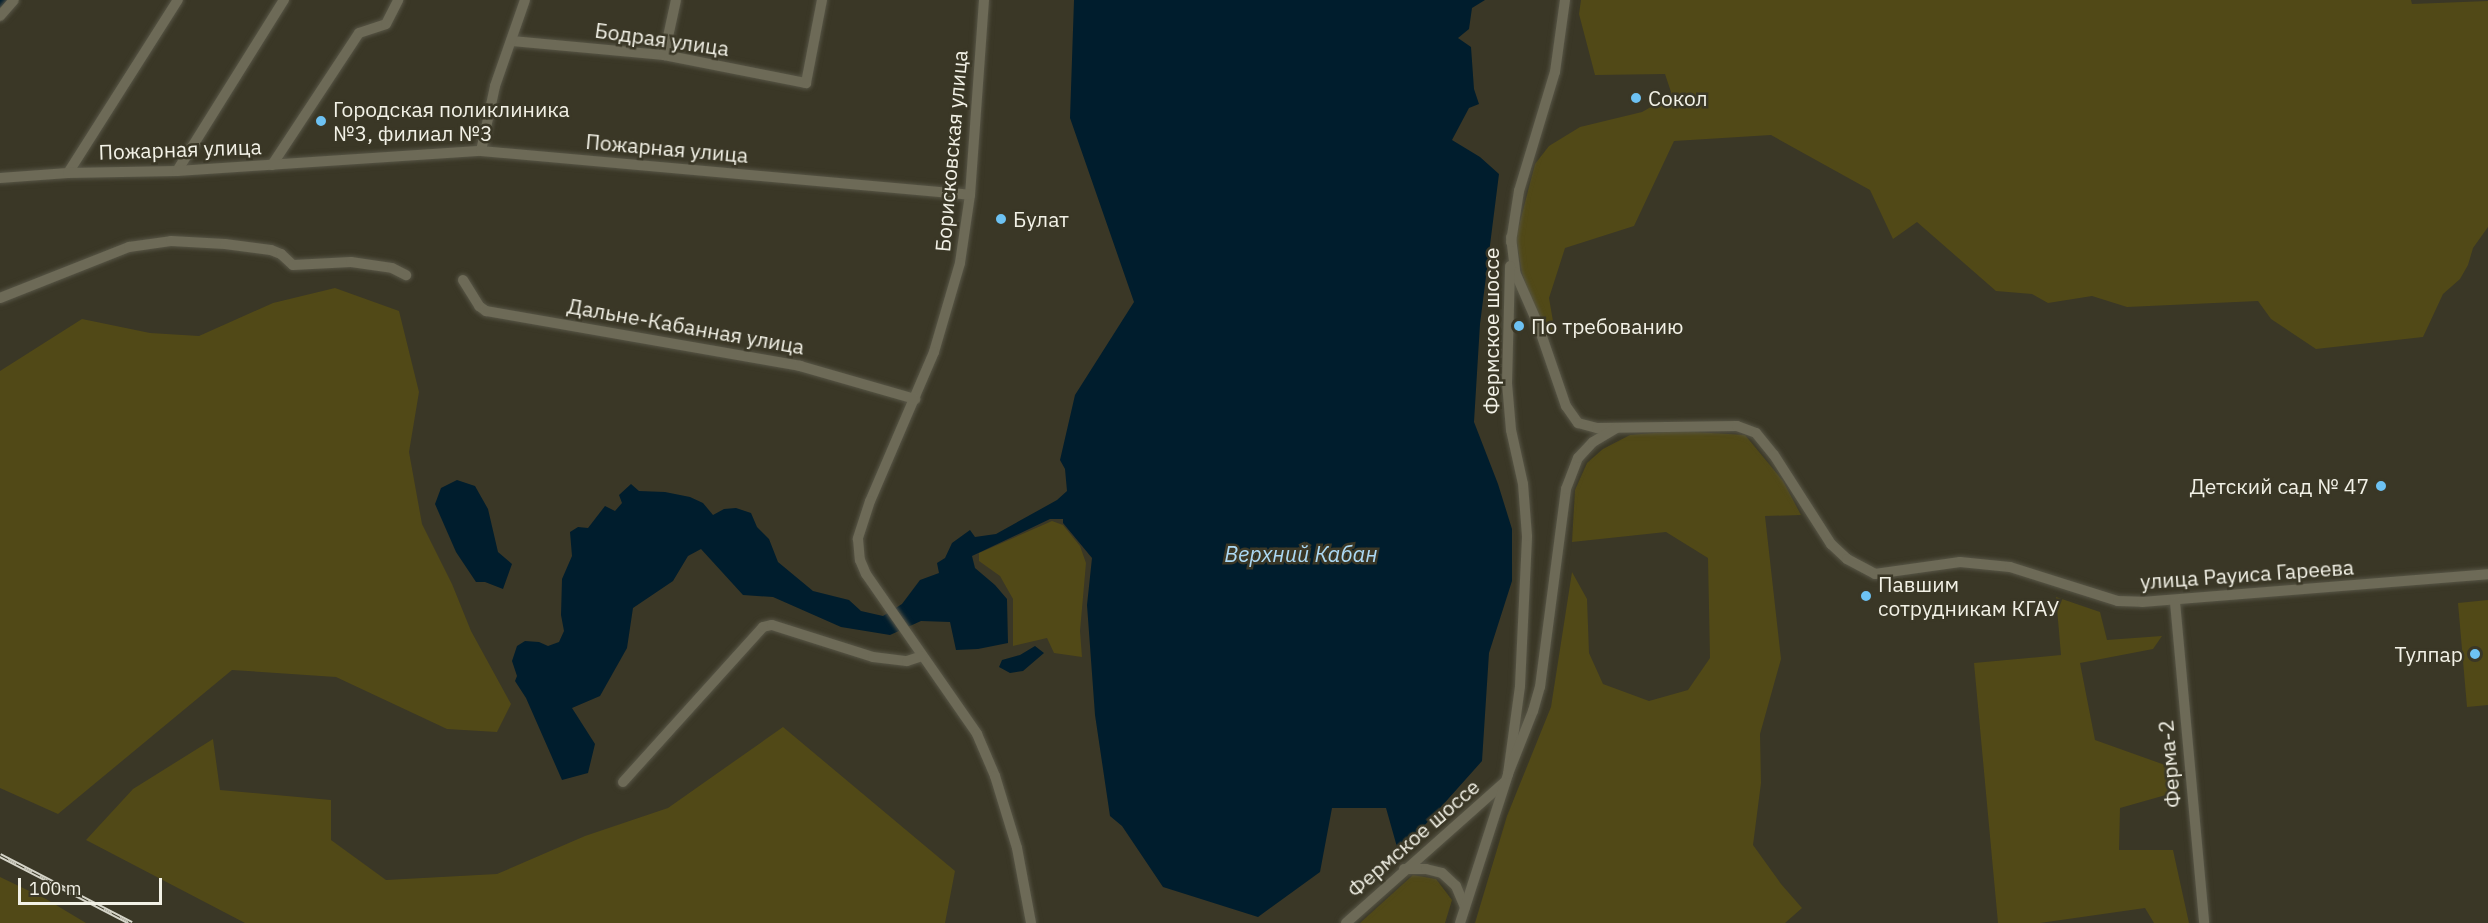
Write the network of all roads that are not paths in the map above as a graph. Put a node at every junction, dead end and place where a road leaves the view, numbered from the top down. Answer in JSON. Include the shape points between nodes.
{"nodes":[{"id":1,"x":14,"y":0,"type":"edge"},
{"id":2,"x":178,"y":0,"type":"edge"},
{"id":3,"x":284,"y":0,"type":"edge"},
{"id":4,"x":398,"y":0,"type":"edge"},
{"id":5,"x":525,"y":0,"type":"edge"},
{"id":6,"x":676,"y":0,"type":"edge"},
{"id":7,"x":822,"y":0,"type":"edge"},
{"id":8,"x":984,"y":0,"type":"edge"},
{"id":9,"x":1565,"y":0,"type":"edge"},
{"id":10,"x":0,"y":16,"type":"edge"},
{"id":11,"x":512,"y":41,"type":"junction"},
{"id":12,"x":664,"y":55,"type":"junction"},
{"id":13,"x":481,"y":151,"type":"junction"},
{"id":14,"x":272,"y":165,"type":"junction"},
{"id":15,"x":177,"y":171,"type":"junction"},
{"id":16,"x":68,"y":173,"type":"junction"},
{"id":17,"x":0,"y":178,"type":"edge"},
{"id":18,"x":970,"y":195,"type":"junction"},
{"id":19,"x":1511,"y":237,"type":"junction"},
{"id":20,"x":406,"y":275,"type":"dead end"},
{"id":21,"x":463,"y":280,"type":"dead end"},
{"id":22,"x":0,"y":298,"type":"edge"},
{"id":23,"x":915,"y":399,"type":"junction"},
{"id":24,"x":1617,"y":427,"type":"junction"},
{"id":25,"x":2488,"y":574,"type":"edge"},
{"id":26,"x":2175,"y":602,"type":"junction"},
{"id":27,"x":922,"y":656,"type":"junction"},
{"id":28,"x":1507,"y":778,"type":"junction"},
{"id":29,"x":623,"y":782,"type":"dead end"},
{"id":30,"x":1404,"y":869,"type":"junction"},
{"id":31,"x":1465,"y":907,"type":"junction"},
{"id":32,"x":1031,"y":923,"type":"edge"},
{"id":33,"x":1346,"y":923,"type":"edge"},
{"id":34,"x":1460,"y":923,"type":"edge"},
{"id":35,"x":2204,"y":923,"type":"edge"}],
"edges":[{"from":1,"to":10,"type":"street"},
{"from":2,"to":16,"type":"street"},
{"from":3,"to":15,"type":"street"},
{"from":4,"to":14,"type":"street","via":[[386,24],[359,33]]},
{"from":5,"to":11,"type":"street"},
{"from":6,"to":12,"type":"street"},
{"from":7,"to":12,"type":"street","name":"Бодрая улица","via":[[806,83]]},
{"from":8,"to":18,"type":"street","name":"Борисковская улица"},
{"from":9,"to":19,"type":"street","name":"Фермское шоссе","via":[[1556,72],[1519,191]]},
{"from":11,"to":12,"type":"street","name":"Бодрая улица"},
{"from":11,"to":13,"type":"street","via":[[495,86]]},
{"from":13,"to":14,"type":"street","name":"Пожарная улица"},
{"from":13,"to":18,"type":"street","name":"Пожарная улица"},
{"from":14,"to":15,"type":"street","name":"Пожарная улица"},
{"from":15,"to":16,"type":"street","name":"Пожарная улица"},
{"from":16,"to":17,"type":"street","name":"Пожарная улица"},
{"from":18,"to":23,"type":"street","name":"Борисковская улица","via":[[960,263],[934,352]]},
{"from":19,"to":24,"type":"street","name":"улица Рауиса Гареева","via":[[1515,272],[1566,406],[1578,423],[1597,428]]},
{"from":19,"to":28,"type":"street","name":"Фермское шоссе","via":[[1507,383],[1527,536],[1520,686]]},
{"from":20,"to":22,"type":"street","via":[[392,268],[351,262],[293,265],[271,250],[163,242],[129,247]]},
{"from":21,"to":23,"type":"street","name":"Дальне-Кабанная улица","via":[[486,311],[800,366]]},
{"from":23,"to":27,"type":"street","name":"Борисковская улица","via":[[870,501],[858,539],[866,574]]},
{"from":24,"to":26,"type":"street","name":"улица Рауиса Гареева","via":[[1737,426],[1756,433],[1831,544],[1847,559],[1875,574],[1970,563],[2010,567],[2118,601]]},
{"from":24,"to":28,"type":"street","name":"Фермское шоссе","via":[[1593,442],[1578,458],[1566,489],[1540,687]]},
{"from":25,"to":26,"type":"street","name":"улица Рауиса Гареева"},
{"from":26,"to":35,"type":"street","name":"Ферма-2"},
{"from":27,"to":29,"type":"street","via":[[907,661],[873,657],[772,625],[763,627]]},
{"from":27,"to":32,"type":"street","via":[[977,734],[995,776],[1017,848]]},
{"from":28,"to":30,"type":"street","name":"Фермское шоссе"},
{"from":28,"to":31,"type":"street","name":"Фермское шоссе"},
{"from":30,"to":31,"type":"street","via":[[1442,873],[1456,886]]},
{"from":30,"to":33,"type":"street","name":"Фермское шоссе"},
{"from":31,"to":34,"type":"street","name":"Фермское шоссе"}]}
